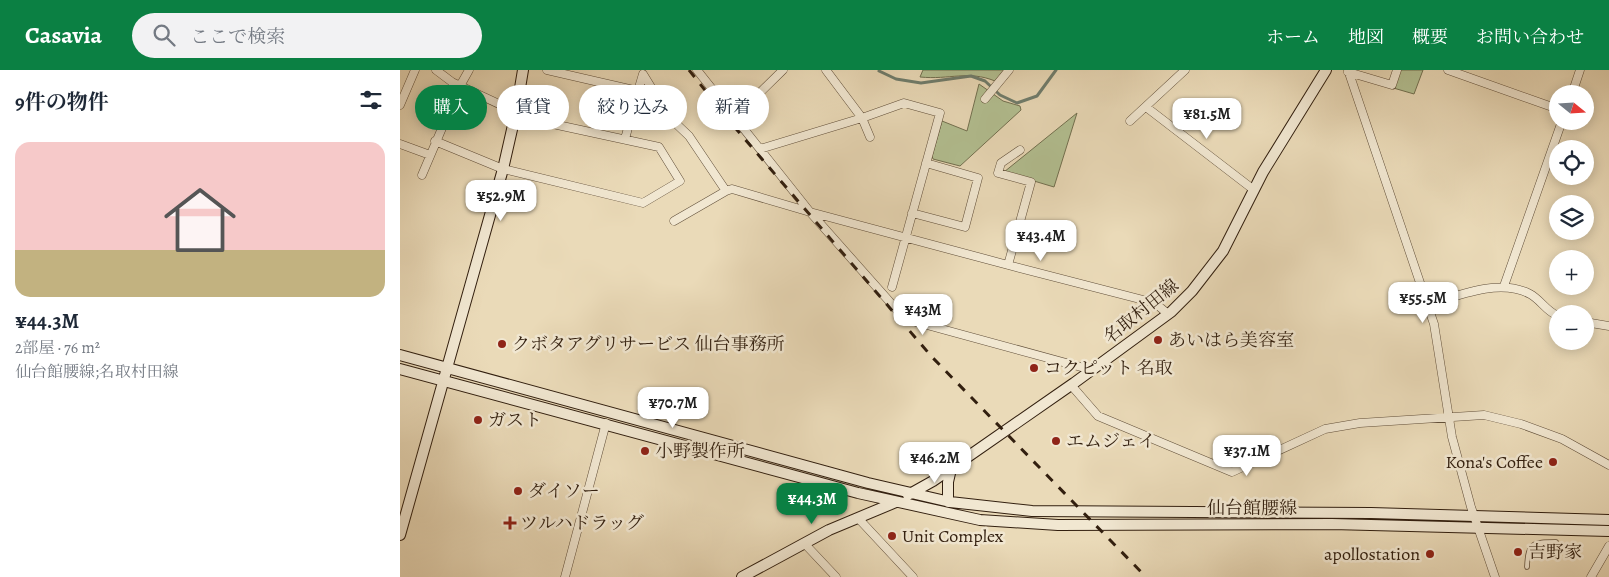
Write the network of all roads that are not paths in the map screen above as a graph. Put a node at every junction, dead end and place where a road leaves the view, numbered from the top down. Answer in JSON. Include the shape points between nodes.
{"nodes":[{"id":1,"x":416,"y":70,"type":"edge"},
{"id":2,"x":436,"y":70,"type":"edge"},
{"id":3,"x":470,"y":70,"type":"edge"},
{"id":4,"x":523,"y":70,"type":"edge"},
{"id":5,"x":547,"y":70,"type":"edge"},
{"id":6,"x":697,"y":70,"type":"edge"},
{"id":7,"x":783,"y":70,"type":"edge"},
{"id":8,"x":826,"y":70,"type":"edge"},
{"id":9,"x":1009,"y":70,"type":"edge"},
{"id":10,"x":1185,"y":70,"type":"edge"},
{"id":11,"x":1326,"y":70,"type":"edge"},
{"id":12,"x":1398,"y":70,"type":"edge"},
{"id":13,"x":1448,"y":70,"type":"edge"},
{"id":14,"x":1580,"y":70,"type":"edge"},
{"id":15,"x":1348,"y":71,"type":"edge"},
{"id":16,"x":641,"y":72,"type":"edge"},
{"id":17,"x":458,"y":85,"type":"edge"},
{"id":18,"x":461,"y":85,"type":"edge"},
{"id":19,"x":521,"y":85,"type":"edge"},
{"id":20,"x":612,"y":85,"type":"edge"},
{"id":21,"x":639,"y":85,"type":"edge"},
{"id":22,"x":709,"y":85,"type":"edge"},
{"id":23,"x":768,"y":85,"type":"edge"},
{"id":24,"x":1575,"y":85,"type":"edge"},
{"id":25,"x":985,"y":99,"type":"dead end"},
{"id":26,"x":400,"y":105,"type":"edge"},
{"id":27,"x":1549,"y":106,"type":"edge"},
{"id":28,"x":1146,"y":107,"type":"junction"},
{"id":29,"x":862,"y":118,"type":"junction"},
{"id":30,"x":1130,"y":121,"type":"dead end"},
{"id":31,"x":569,"y":126,"type":"edge"},
{"id":32,"x":440,"y":130,"type":"edge"},
{"id":33,"x":512,"y":130,"type":"edge"},
{"id":34,"x":627,"y":130,"type":"edge"},
{"id":35,"x":745,"y":130,"type":"edge"},
{"id":36,"x":1559,"y":130,"type":"edge"},
{"id":37,"x":870,"y":137,"type":"dead end"},
{"id":38,"x":625,"y":139,"type":"junction"},
{"id":39,"x":435,"y":141,"type":"junction"},
{"id":40,"x":400,"y":144,"type":"edge"},
{"id":41,"x":760,"y":149,"type":"junction"},
{"id":42,"x":1020,"y":150,"type":"dead end"},
{"id":43,"x":430,"y":155,"type":"junction"},
{"id":44,"x":926,"y":163,"type":"junction"},
{"id":45,"x":503,"y":169,"type":"junction"},
{"id":46,"x":422,"y":175,"type":"dead end"},
{"id":47,"x":1254,"y":190,"type":"junction"},
{"id":48,"x":726,"y":191,"type":"junction"},
{"id":49,"x":810,"y":212,"type":"junction"},
{"id":50,"x":912,"y":212,"type":"junction"},
{"id":51,"x":674,"y":221,"type":"dead end"},
{"id":52,"x":906,"y":237,"type":"junction"},
{"id":53,"x":1008,"y":265,"type":"junction"},
{"id":54,"x":1504,"y":286,"type":"junction"},
{"id":55,"x":892,"y":287,"type":"dead end"},
{"id":56,"x":1428,"y":304,"type":"junction"},
{"id":57,"x":1549,"y":312,"type":"edge"},
{"id":58,"x":1168,"y":314,"type":"junction"},
{"id":59,"x":1594,"y":324,"type":"edge"},
{"id":60,"x":1609,"y":326,"type":"edge"},
{"id":61,"x":400,"y":356,"type":"edge"},
{"id":62,"x":448,"y":368,"type":"junction"},
{"id":63,"x":400,"y":369,"type":"edge"},
{"id":64,"x":1092,"y":370,"type":"junction"},
{"id":65,"x":444,"y":381,"type":"junction"},
{"id":66,"x":1072,"y":385,"type":"junction"},
{"id":67,"x":1448,"y":416,"type":"junction"},
{"id":68,"x":606,"y":423,"type":"junction"},
{"id":69,"x":1609,"y":465,"type":"edge"},
{"id":70,"x":951,"y":469,"type":"junction"},
{"id":71,"x":911,"y":493,"type":"junction"},
{"id":72,"x":896,"y":502,"type":"junction"},
{"id":73,"x":948,"y":502,"type":"junction"},
{"id":74,"x":1474,"y":515,"type":"junction"},
{"id":75,"x":858,"y":518,"type":"junction"},
{"id":76,"x":1609,"y":520,"type":"edge"},
{"id":77,"x":1478,"y":527,"type":"junction"},
{"id":78,"x":1609,"y":531,"type":"edge"},
{"id":79,"x":400,"y":535,"type":"edge"},
{"id":80,"x":1556,"y":542,"type":"dead end"},
{"id":81,"x":804,"y":543,"type":"junction"},
{"id":82,"x":1609,"y":546,"type":"edge"},
{"id":83,"x":1528,"y":567,"type":"dead end"},
{"id":84,"x":755,"y":574,"type":"edge"},
{"id":85,"x":565,"y":577,"type":"edge"},
{"id":86,"x":742,"y":577,"type":"edge"},
{"id":87,"x":836,"y":577,"type":"edge"},
{"id":88,"x":913,"y":577,"type":"edge"},
{"id":89,"x":1495,"y":577,"type":"edge"},
{"id":90,"x":1591,"y":577,"type":"edge"}],
"edges":[{"from":1,"to":26,"type":"street"},
{"from":2,"to":17,"type":"street"},
{"from":3,"to":18,"type":"street"},
{"from":4,"to":19,"type":"main road"},
{"from":5,"to":20,"type":"street"},
{"from":6,"to":22,"type":"street"},
{"from":7,"to":23,"type":"street"},
{"from":8,"to":29,"type":"street"},
{"from":9,"to":25,"type":"street"},
{"from":10,"to":28,"type":"street"},
{"from":11,"to":47,"type":"main road","name":"名取村田線"},
{"from":12,"to":15,"type":"street","via":[[1392,85]]},
{"from":13,"to":27,"type":"street"},
{"from":14,"to":24,"type":"street"},
{"from":15,"to":56,"type":"street"},
{"from":16,"to":21,"type":"street"},
{"from":16,"to":48,"type":"street","via":[[670,118],[689,136]]},
{"from":28,"to":30,"type":"street"},
{"from":28,"to":47,"type":"street"},
{"from":29,"to":37,"type":"street"},
{"from":29,"to":41,"type":"street"},
{"from":29,"to":44,"type":"street","via":[[904,104],[940,113]]},
{"from":31,"to":38,"type":"street"},
{"from":32,"to":39,"type":"street"},
{"from":33,"to":45,"type":"main road"},
{"from":34,"to":38,"type":"street"},
{"from":35,"to":41,"type":"street"},
{"from":36,"to":54,"type":"street"},
{"from":38,"to":45,"type":"street","via":[[659,148],[680,181],[643,203]]},
{"from":39,"to":43,"type":"street"},
{"from":39,"to":45,"type":"street"},
{"from":40,"to":43,"type":"street"},
{"from":41,"to":49,"type":"street"},
{"from":42,"to":53,"type":"street","via":[[1001,163],[998,173],[1031,182]]},
{"from":43,"to":46,"type":"street"},
{"from":44,"to":50,"type":"street"},
{"from":44,"to":50,"type":"street","via":[[978,178],[965,228]]},
{"from":45,"to":62,"type":"main road"},
{"from":47,"to":58,"type":"main road","name":"名取村田線","via":[[1211,269]]},
{"from":48,"to":49,"type":"street","via":[[732,189]]},
{"from":48,"to":51,"type":"street"},
{"from":49,"to":52,"type":"street"},
{"from":49,"to":64,"type":"street","via":[[905,319]]},
{"from":50,"to":52,"type":"street"},
{"from":52,"to":53,"type":"street"},
{"from":52,"to":55,"type":"street"},
{"from":53,"to":58,"type":"street","via":[[1155,303]]},
{"from":54,"to":56,"type":"street"},
{"from":54,"to":57,"type":"street","via":[[1529,294]]},
{"from":56,"to":67,"type":"street"},
{"from":58,"to":64,"type":"main road","name":"名取村田線"},
{"from":59,"to":60,"type":"street"},
{"from":61,"to":62,"type":"main road"},
{"from":62,"to":65,"type":"main road"},
{"from":62,"to":71,"type":"main road","name":"仙台館腰線"},
{"from":63,"to":65,"type":"main road"},
{"from":64,"to":66,"type":"main road","name":"名取村田線"},
{"from":65,"to":68,"type":"main road","name":"仙台館腰線"},
{"from":65,"to":79,"type":"main road"},
{"from":66,"to":67,"type":"street","via":[[1098,416],[1232,472],[1325,429]]},
{"from":66,"to":70,"type":"main road","name":"名取村田線"},
{"from":67,"to":69,"type":"street","via":[[1484,416],[1521,424],[1562,438]]},
{"from":67,"to":74,"type":"street"},
{"from":68,"to":72,"type":"main road","name":"仙台館腰線"},
{"from":68,"to":85,"type":"street"},
{"from":70,"to":71,"type":"main road","name":"名取村田線"},
{"from":70,"to":73,"type":"main road"},
{"from":71,"to":72,"type":"main road","name":"名取村田線"},
{"from":71,"to":73,"type":"main road","name":"仙台館腰線"},
{"from":72,"to":75,"type":"main road","name":"名取村田線"},
{"from":72,"to":77,"type":"main road","name":"仙台館腰線","via":[[1008,523]]},
{"from":73,"to":74,"type":"main road","name":"仙台館腰線","via":[[1041,512]]},
{"from":74,"to":76,"type":"main road","name":"仙台館腰線"},
{"from":74,"to":77,"type":"street"},
{"from":75,"to":81,"type":"main road","name":"名取村田線"},
{"from":75,"to":88,"type":"street"},
{"from":77,"to":78,"type":"main road","name":"仙台館腰線"},
{"from":77,"to":89,"type":"street"},
{"from":80,"to":83,"type":"lane","via":[[1532,544]]},
{"from":81,"to":84,"type":"main road","name":"名取村田線"},
{"from":81,"to":87,"type":"street"},
{"from":82,"to":90,"type":"street"},
{"from":84,"to":86,"type":"main road","name":"名取村田線"}]}
